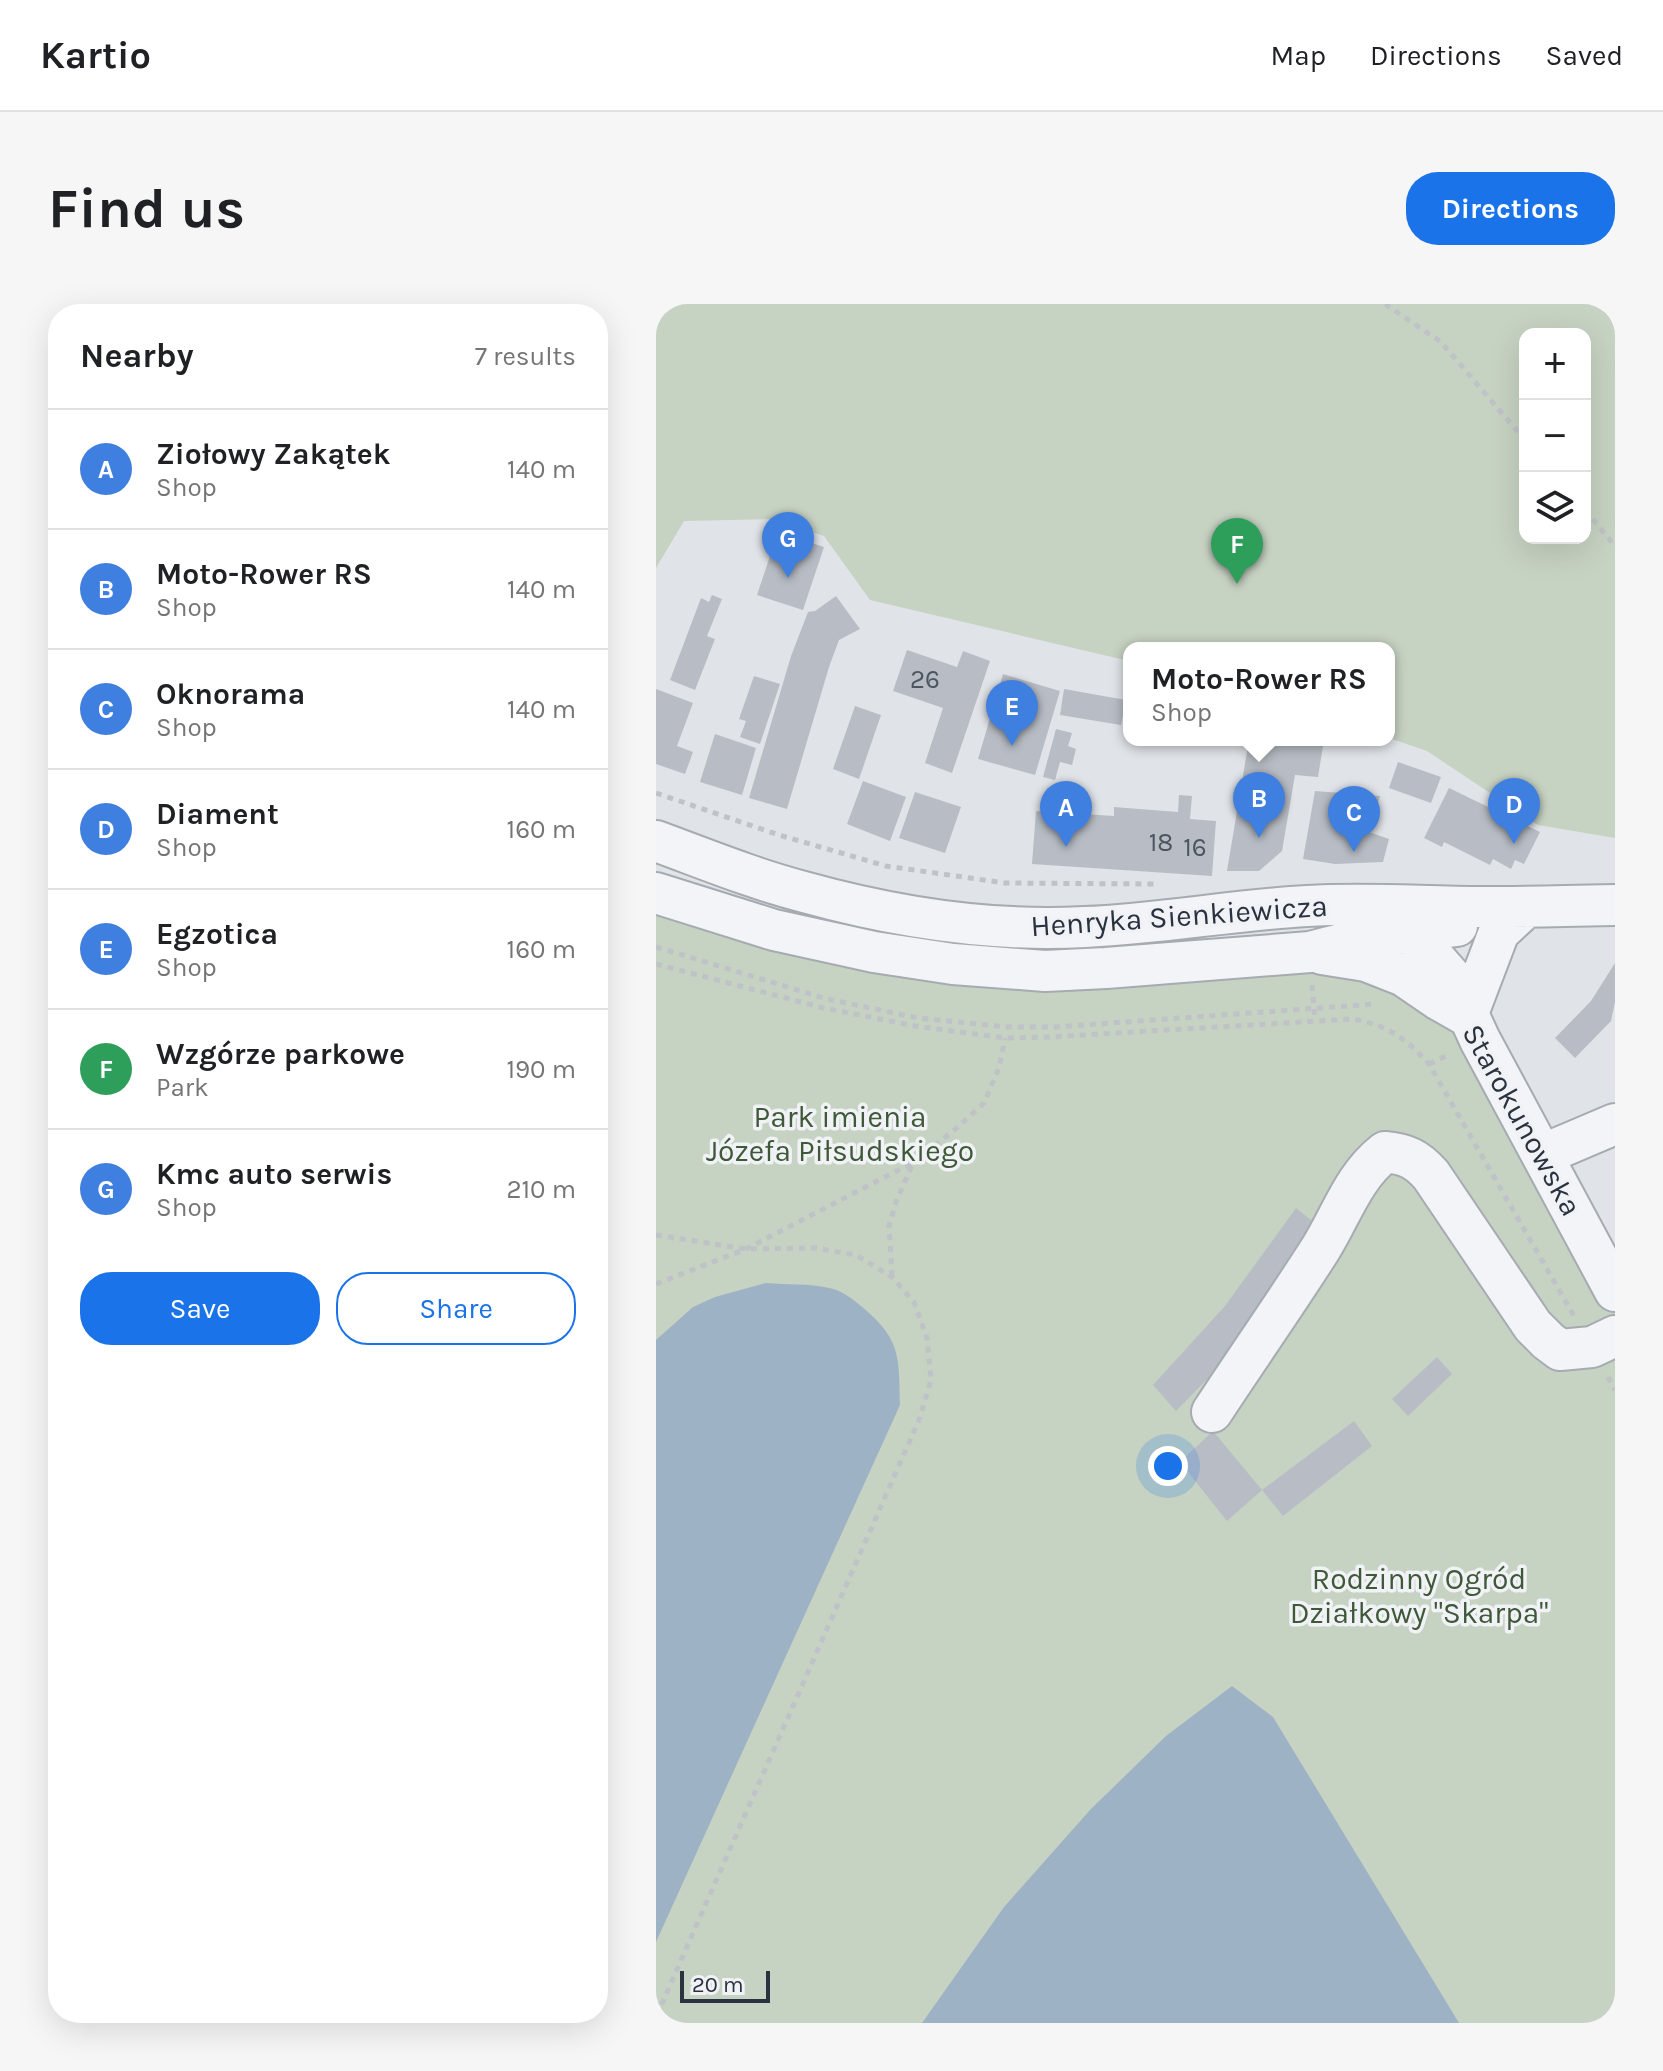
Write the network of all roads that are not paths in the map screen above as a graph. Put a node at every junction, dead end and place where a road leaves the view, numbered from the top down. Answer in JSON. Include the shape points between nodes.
{"nodes":[{"id":1,"x":656,"y":841,"type":"edge"},
{"id":2,"x":656,"y":893,"type":"edge"},
{"id":3,"x":1377,"y":904,"type":"junction"},
{"id":4,"x":1615,"y":905,"type":"edge"},
{"id":5,"x":1526,"y":907,"type":"junction"},
{"id":6,"x":1408,"y":932,"type":"junction"},
{"id":7,"x":1310,"y":952,"type":"junction"},
{"id":8,"x":1456,"y":1028,"type":"junction"},
{"id":9,"x":1615,"y":1124,"type":"edge"},
{"id":10,"x":1542,"y":1155,"type":"junction"},
{"id":11,"x":1615,"y":1291,"type":"edge"},
{"id":12,"x":1604,"y":1342,"type":"edge"},
{"id":13,"x":1212,"y":1412,"type":"dead end"}],
"edges":[{"from":1,"to":3,"type":"street","name":"Henryka Sienkiewicza","via":[[804,892],[970,924],[1084,928]]},
{"from":2,"to":7,"type":"street","name":"Henryka Sienkiewicza","via":[[774,930],[953,964],[1045,971]]},
{"from":3,"to":5,"type":"street","name":"Henryka Sienkiewicza"},
{"from":3,"to":6,"type":"street"},
{"from":4,"to":5,"type":"street","name":"Henryka Sienkiewicza"},
{"from":5,"to":6,"type":"street","name":"Henryka Sienkiewicza","via":[[1486,922]]},
{"from":5,"to":8,"type":"street","via":[[1499,932]]},
{"from":6,"to":7,"type":"street","name":"Henryka Sienkiewicza"},
{"from":6,"to":8,"type":"street","via":[[1451,977]]},
{"from":7,"to":8,"type":"street","name":"Starokunowska","via":[[1366,961],[1404,976],[1439,1000]]},
{"from":8,"to":10,"type":"street","name":"Starokunowska"},
{"from":9,"to":10,"type":"street"},
{"from":10,"to":11,"type":"street","name":"Starokunowska"},
{"from":12,"to":13,"type":"street","via":[[1560,1350],[1548,1341],[1419,1161],[1385,1152],[1359,1180],[1322,1246]]}]}
